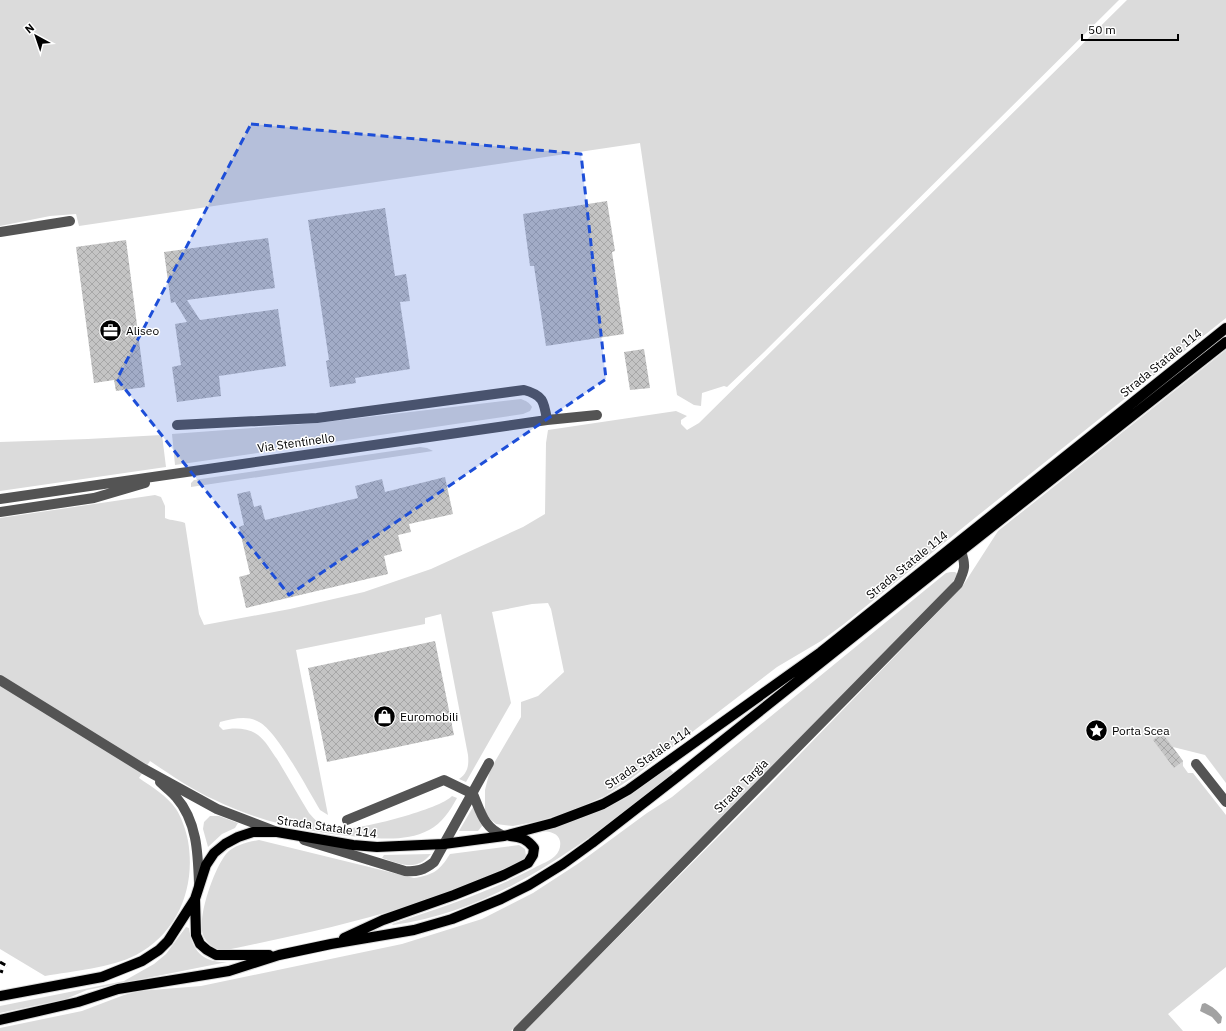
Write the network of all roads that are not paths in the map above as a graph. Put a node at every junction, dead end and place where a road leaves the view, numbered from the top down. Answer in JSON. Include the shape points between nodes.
{"nodes":[{"id":1,"x":70,"y":221,"type":"dead end"},
{"id":2,"x":0,"y":232,"type":"edge"},
{"id":3,"x":1226,"y":328,"type":"edge"},
{"id":4,"x":1226,"y":342,"type":"edge"},
{"id":5,"x":596,"y":415,"type":"dead end"},
{"id":6,"x":547,"y":420,"type":"junction"},
{"id":7,"x":177,"y":425,"type":"dead end"},
{"id":8,"x":176,"y":473,"type":"junction"},
{"id":9,"x":0,"y":499,"type":"edge"},
{"id":10,"x":0,"y":512,"type":"edge"},
{"id":11,"x":961,"y":551,"type":"junction"},
{"id":12,"x":0,"y":680,"type":"edge"},
{"id":13,"x":489,"y":763,"type":"dead end"},
{"id":14,"x":1196,"y":764,"type":"dead end"},
{"id":15,"x":144,"y":770,"type":"junction"},
{"id":16,"x":473,"y":794,"type":"junction"},
{"id":17,"x":1226,"y":802,"type":"edge"},
{"id":18,"x":347,"y":820,"type":"dead end"},
{"id":19,"x":277,"y":832,"type":"junction"},
{"id":20,"x":288,"y":834,"type":"junction"},
{"id":21,"x":504,"y":836,"type":"junction"},
{"id":22,"x":444,"y":844,"type":"junction"},
{"id":23,"x":199,"y":884,"type":"junction"},
{"id":24,"x":195,"y":899,"type":"junction"},
{"id":25,"x":331,"y":944,"type":"junction"},
{"id":26,"x":279,"y":955,"type":"junction"},
{"id":27,"x":0,"y":996,"type":"edge"},
{"id":28,"x":0,"y":1020,"type":"edge"},
{"id":29,"x":518,"y":1031,"type":"edge"}],
"edges":[{"from":1,"to":2,"type":"street"},
{"from":3,"to":21,"type":"main road","name":"Strada Statale 114","via":[[821,652],[628,790],[582,813]]},
{"from":4,"to":11,"type":"main road","name":"Strada Statale 114"},
{"from":5,"to":6,"type":"street","name":"Via Stentinello"},
{"from":6,"to":7,"type":"street","via":[[545,404],[536,393],[524,390],[317,418]]},
{"from":6,"to":8,"type":"street","name":"Via Stentinello"},
{"from":8,"to":9,"type":"street","name":"Via Stentinello"},
{"from":8,"to":10,"type":"street","via":[[94,498]]},
{"from":11,"to":25,"type":"main road","name":"Strada Statale 114","via":[[677,777],[563,864],[501,899],[452,919],[414,930]]},
{"from":11,"to":29,"type":"street","name":"Strada Targia","via":[[965,563],[958,584]]},
{"from":12,"to":15,"type":"street"},
{"from":13,"to":16,"type":"street"},
{"from":14,"to":17,"type":"street"},
{"from":15,"to":19,"type":"street","via":[[217,809]]},
{"from":15,"to":23,"type":"street","via":[[176,796],[187,812],[198,852]]},
{"from":16,"to":18,"type":"street","via":[[444,780]]},
{"from":16,"to":21,"type":"street","via":[[487,826]]},
{"from":16,"to":22,"type":"street"},
{"from":19,"to":20,"type":"main road","name":"Strada Statale 114"},
{"from":19,"to":23,"type":"main road","name":"Strada Statale 114","via":[[253,832],[238,836],[224,844],[206,865]]},
{"from":20,"to":22,"type":"main road","name":"Strada Statale 114","via":[[376,848]]},
{"from":20,"to":22,"type":"street","via":[[374,862],[416,872],[434,862]]},
{"from":21,"to":22,"type":"main road","name":"Strada Statale 114"},
{"from":21,"to":25,"type":"main road","via":[[520,837],[528,841],[534,848],[528,863],[454,895],[383,920]]},
{"from":23,"to":24,"type":"main road","name":"Strada Statale 114"},
{"from":24,"to":26,"type":"main road","via":[[196,935],[200,944],[207,950],[216,955]]},
{"from":24,"to":27,"type":"main road","name":"Strada Statale 114","via":[[168,940],[159,950],[142,961],[102,977]]},
{"from":25,"to":26,"type":"main road","name":"Strada Statale 114"},
{"from":26,"to":28,"type":"main road","name":"Strada Statale 114","via":[[229,971],[118,989],[78,1002]]}]}
